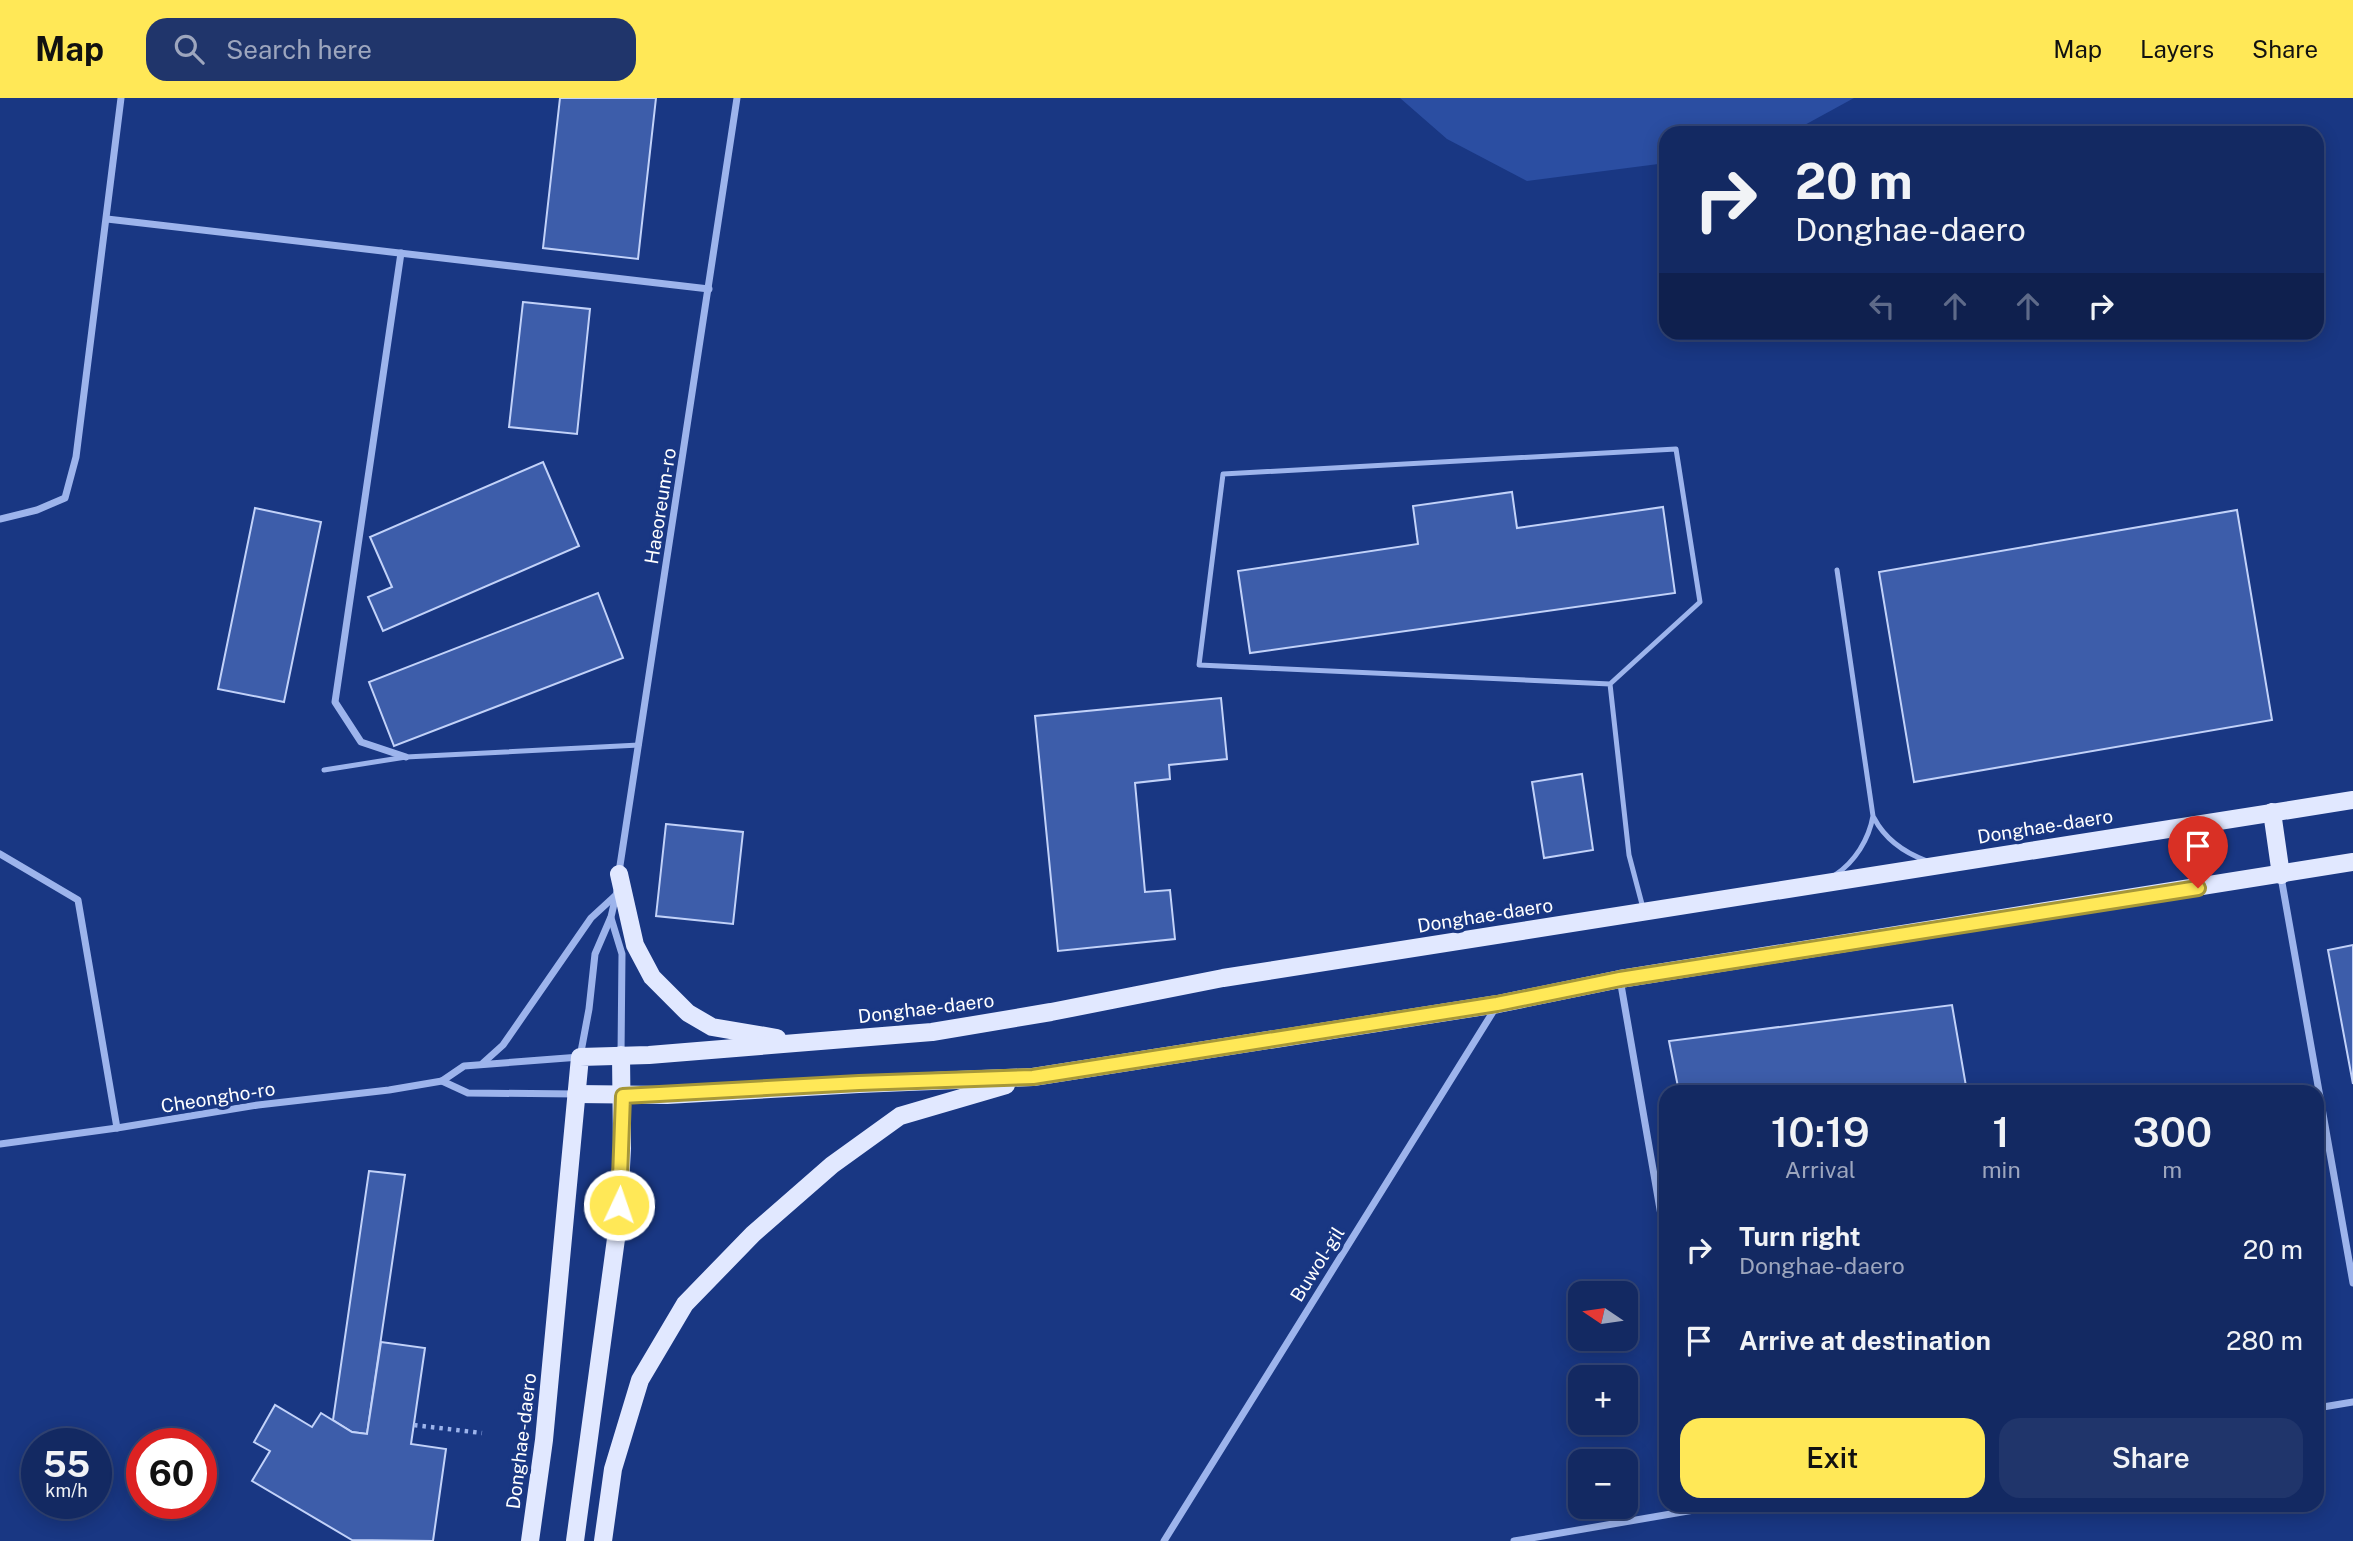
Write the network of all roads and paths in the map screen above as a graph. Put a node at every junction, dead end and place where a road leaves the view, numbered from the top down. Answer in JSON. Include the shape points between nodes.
{"nodes":[{"id":1,"x":121,"y":98,"type":"edge"},
{"id":2,"x":737,"y":98,"type":"edge"},
{"id":3,"x":107,"y":219,"type":"junction"},
{"id":4,"x":401,"y":253,"type":"junction"},
{"id":5,"x":709,"y":289,"type":"junction"},
{"id":6,"x":0,"y":519,"type":"edge"},
{"id":7,"x":1837,"y":570,"type":"dead end"},
{"id":8,"x":1610,"y":684,"type":"junction"},
{"id":9,"x":639,"y":746,"type":"junction"},
{"id":10,"x":406,"y":757,"type":"junction"},
{"id":11,"x":324,"y":769,"type":"dead end"},
{"id":12,"x":2353,"y":800,"type":"edge"},
{"id":13,"x":2272,"y":812,"type":"junction"},
{"id":14,"x":1873,"y":816,"type":"junction"},
{"id":15,"x":0,"y":854,"type":"edge"},
{"id":16,"x":2353,"y":862,"type":"edge"},
{"id":17,"x":1937,"y":865,"type":"junction"},
{"id":18,"x":619,"y":874,"type":"junction"},
{"id":19,"x":2281,"y":875,"type":"junction"},
{"id":20,"x":1824,"y":883,"type":"junction"},
{"id":21,"x":616,"y":894,"type":"junction"},
{"id":22,"x":1643,"y":912,"type":"junction"},
{"id":23,"x":611,"y":917,"type":"junction"},
{"id":24,"x":1620,"y":979,"type":"junction"},
{"id":25,"x":1497,"y":1004,"type":"junction"},
{"id":26,"x":805,"y":1042,"type":"junction"},
{"id":27,"x":621,"y":1055,"type":"junction"},
{"id":28,"x":580,"y":1056,"type":"junction"},
{"id":29,"x":481,"y":1065,"type":"junction"},
{"id":30,"x":1033,"y":1077,"type":"junction"},
{"id":31,"x":442,"y":1081,"type":"junction"},
{"id":32,"x":2318,"y":1085,"type":"edge"},
{"id":33,"x":576,"y":1094,"type":"junction"},
{"id":34,"x":623,"y":1096,"type":"junction"},
{"id":35,"x":2324,"y":1119,"type":"edge"},
{"id":36,"x":117,"y":1128,"type":"junction"},
{"id":37,"x":0,"y":1144,"type":"edge"},
{"id":38,"x":1659,"y":1204,"type":"edge"},
{"id":39,"x":2353,"y":1283,"type":"edge"},
{"id":40,"x":2353,"y":1402,"type":"edge"},
{"id":41,"x":2324,"y":1407,"type":"edge"},
{"id":42,"x":414,"y":1425,"type":"dead end"},
{"id":43,"x":482,"y":1433,"type":"dead end"},
{"id":44,"x":1679,"y":1512,"type":"edge"},
{"id":45,"x":530,"y":1541,"type":"edge"},
{"id":46,"x":575,"y":1541,"type":"edge"},
{"id":47,"x":603,"y":1541,"type":"edge"},
{"id":48,"x":1164,"y":1541,"type":"edge"},
{"id":49,"x":1514,"y":1541,"type":"edge"}],
"edges":[{"from":1,"to":3,"type":"street"},
{"from":2,"to":5,"type":"street","name":"Haeoreum-ro"},
{"from":3,"to":4,"type":"street"},
{"from":3,"to":6,"type":"street","via":[[76,457],[65,498]]},
{"from":4,"to":5,"type":"street"},
{"from":4,"to":10,"type":"street","via":[[335,702],[360,743]]},
{"from":5,"to":9,"type":"street","name":"Haeoreum-ro"},
{"from":7,"to":14,"type":"lane"},
{"from":8,"to":8,"type":"lane","via":[[1700,602],[1676,449],[1223,474],[1199,665]]},
{"from":8,"to":22,"type":"lane","via":[[1629,855]]},
{"from":9,"to":10,"type":"lane"},
{"from":9,"to":18,"type":"street","name":"Haeoreum-ro"},
{"from":10,"to":11,"type":"lane"},
{"from":12,"to":13,"type":"main road","name":"Donghae-daero"},
{"from":13,"to":17,"type":"main road","name":"Donghae-daero"},
{"from":13,"to":19,"type":"main road"},
{"from":14,"to":17,"type":"lane","via":[[1900,848]]},
{"from":14,"to":20,"type":"lane","via":[[1854,857]]},
{"from":15,"to":36,"type":"street","via":[[79,900]]},
{"from":16,"to":19,"type":"main road"},
{"from":17,"to":20,"type":"main road","name":"Donghae-daero"},
{"from":18,"to":21,"type":"street","name":"Haeoreum-ro"},
{"from":18,"to":26,"type":"main road","via":[[635,945],[652,977],[688,1013],[712,1027]]},
{"from":19,"to":24,"type":"main road"},
{"from":19,"to":32,"type":"street"},
{"from":20,"to":22,"type":"main road","name":"Donghae-daero"},
{"from":21,"to":23,"type":"street","name":"Haeoreum-ro"},
{"from":21,"to":29,"type":"street","via":[[591,918],[503,1045]]},
{"from":22,"to":26,"type":"main road","name":"Donghae-daero","via":[[1223,978],[932,1032]]},
{"from":23,"to":27,"type":"street","name":"Haeoreum-ro","via":[[622,954]]},
{"from":23,"to":28,"type":"street","name":"Haeoreum-ro","via":[[596,954]]},
{"from":24,"to":25,"type":"main road"},
{"from":24,"to":38,"type":"street"},
{"from":25,"to":30,"type":"main road"},
{"from":25,"to":48,"type":"street","name":"Buwol-gil"},
{"from":26,"to":27,"type":"main road","name":"Donghae-daero"},
{"from":27,"to":28,"type":"main road","name":"Donghae-daero"},
{"from":27,"to":34,"type":"main road"},
{"from":28,"to":29,"type":"street","name":"Cheongho-ro"},
{"from":28,"to":33,"type":"main road","name":"Donghae-daero"},
{"from":29,"to":31,"type":"street","name":"Cheongho-ro","via":[[464,1066]]},
{"from":30,"to":34,"type":"main road"},
{"from":30,"to":47,"type":"main road","via":[[900,1116],[832,1165],[753,1234],[685,1304],[640,1380],[613,1469]]},
{"from":31,"to":33,"type":"street","via":[[468,1093]]},
{"from":31,"to":36,"type":"street","name":"Cheongho-ro"},
{"from":33,"to":34,"type":"main road"},
{"from":33,"to":45,"type":"main road","name":"Donghae-daero","via":[[544,1440]]},
{"from":34,"to":46,"type":"main road","via":[[618,1224]]},
{"from":35,"to":39,"type":"street"},
{"from":36,"to":37,"type":"street","name":"Cheongho-ro"},
{"from":40,"to":41,"type":"street"},
{"from":42,"to":43,"type":"path"},
{"from":44,"to":49,"type":"street"}]}
